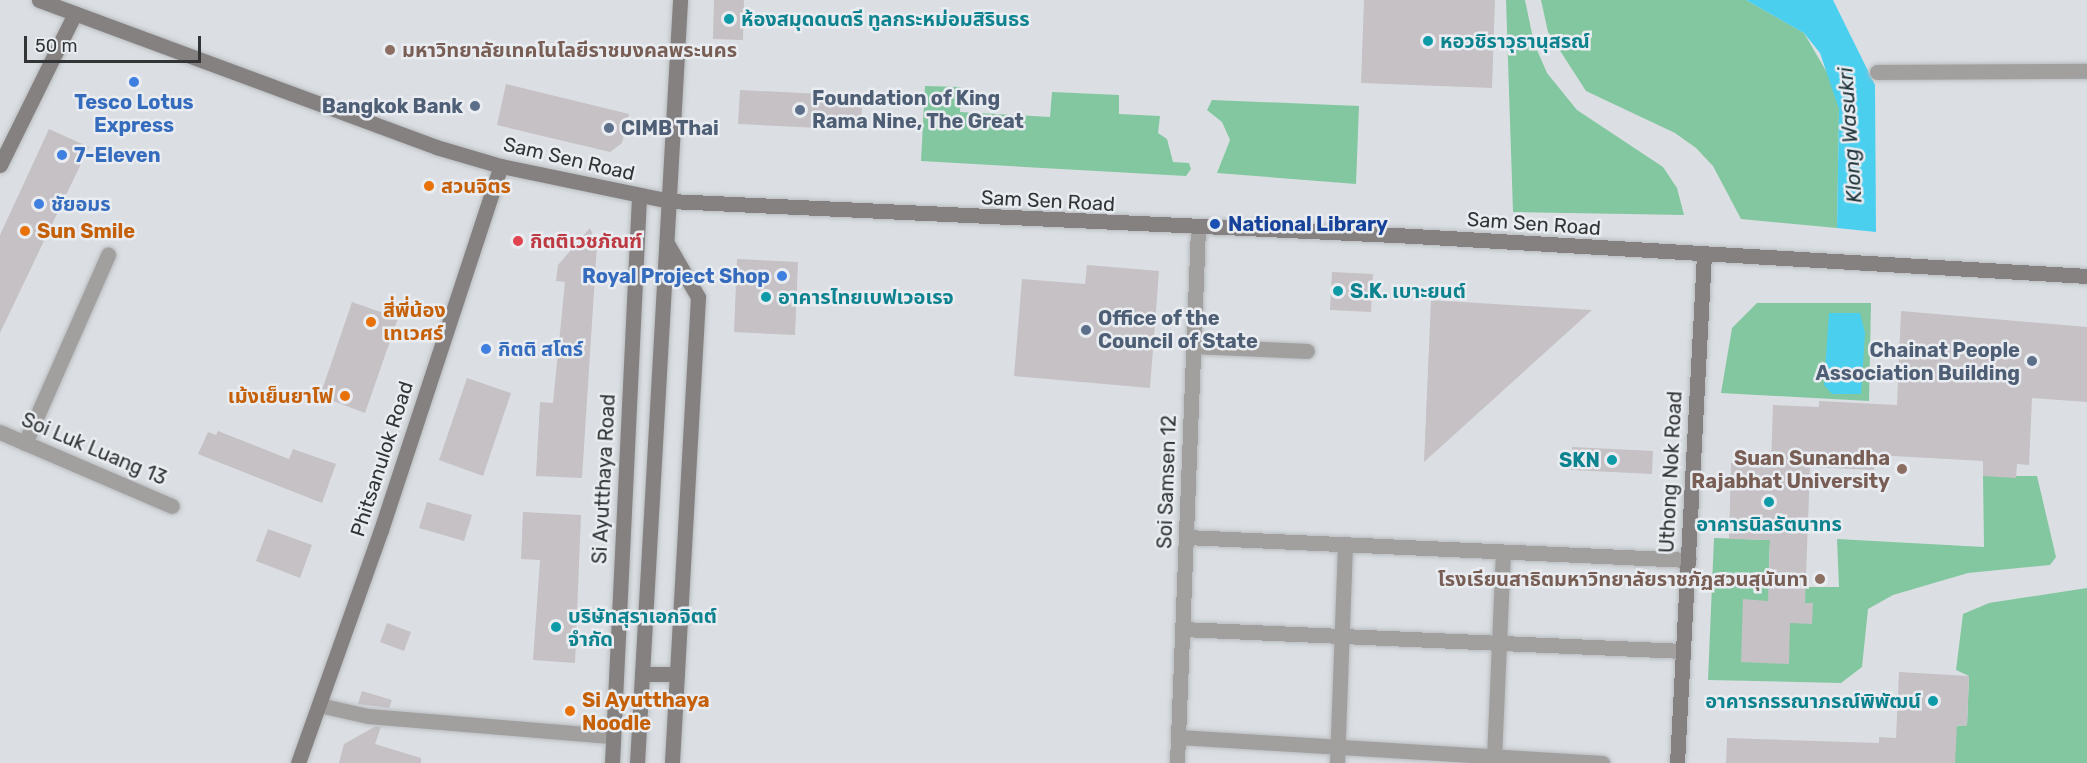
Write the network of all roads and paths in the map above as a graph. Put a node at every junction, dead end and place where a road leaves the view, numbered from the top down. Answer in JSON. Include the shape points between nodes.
{"nodes":[{"id":1,"x":680,"y":0,"type":"edge"},
{"id":2,"x":46,"y":2,"type":"edge"},
{"id":3,"x":75,"y":13,"type":"junction"},
{"id":4,"x":2087,"y":71,"type":"edge"},
{"id":5,"x":1877,"y":72,"type":"dead end"},
{"id":6,"x":0,"y":165,"type":"edge"},
{"id":7,"x":501,"y":166,"type":"junction"},
{"id":8,"x":639,"y":196,"type":"junction"},
{"id":9,"x":670,"y":201,"type":"junction"},
{"id":10,"x":1198,"y":229,"type":"junction"},
{"id":11,"x":668,"y":244,"type":"junction"},
{"id":12,"x":108,"y":255,"type":"dead end"},
{"id":13,"x":1704,"y":255,"type":"junction"},
{"id":14,"x":2087,"y":276,"type":"edge"},
{"id":15,"x":1194,"y":346,"type":"junction"},
{"id":16,"x":1307,"y":351,"type":"dead end"},
{"id":17,"x":0,"y":432,"type":"edge"},
{"id":18,"x":25,"y":443,"type":"junction"},
{"id":19,"x":626,"y":470,"type":"junction"},
{"id":20,"x":652,"y":471,"type":"junction"},
{"id":21,"x":172,"y":506,"type":"dead end"},
{"id":22,"x":1186,"y":537,"type":"junction"},
{"id":23,"x":1345,"y":544,"type":"junction"},
{"id":24,"x":1503,"y":552,"type":"junction"},
{"id":25,"x":1688,"y":560,"type":"junction"},
{"id":26,"x":618,"y":622,"type":"junction"},
{"id":27,"x":644,"y":623,"type":"junction"},
{"id":28,"x":1182,"y":629,"type":"junction"},
{"id":29,"x":1342,"y":636,"type":"junction"},
{"id":30,"x":1498,"y":643,"type":"junction"},
{"id":31,"x":1683,"y":651,"type":"junction"},
{"id":32,"x":642,"y":674,"type":"junction"},
{"id":33,"x":677,"y":674,"type":"junction"},
{"id":34,"x":319,"y":705,"type":"junction"},
{"id":35,"x":613,"y":735,"type":"junction"},
{"id":36,"x":1178,"y":737,"type":"junction"},
{"id":37,"x":1337,"y":756,"type":"edge"},
{"id":38,"x":1494,"y":758,"type":"junction"},
{"id":39,"x":1460,"y":760,"type":"edge"},
{"id":40,"x":298,"y":763,"type":"edge"},
{"id":41,"x":612,"y":763,"type":"edge"},
{"id":42,"x":637,"y":763,"type":"edge"},
{"id":43,"x":672,"y":763,"type":"edge"},
{"id":44,"x":1177,"y":763,"type":"edge"},
{"id":45,"x":1602,"y":763,"type":"edge"},
{"id":46,"x":1677,"y":763,"type":"edge"}],
"edges":[{"from":1,"to":9,"type":"main road"},
{"from":2,"to":3,"type":"main road","name":"Sam Sen Road"},
{"from":3,"to":6,"type":"main road"},
{"from":3,"to":7,"type":"main road","name":"Sam Sen Road","via":[[354,118]]},
{"from":4,"to":5,"type":"street"},
{"from":7,"to":8,"type":"main road","name":"Sam Sen Road"},
{"from":7,"to":34,"type":"main road","name":"Phitsanulok Road"},
{"from":8,"to":9,"type":"main road","name":"Sam Sen Road"},
{"from":8,"to":19,"type":"main road","name":"Si Ayutthaya Road"},
{"from":9,"to":10,"type":"main road","name":"Sam Sen Road"},
{"from":9,"to":11,"type":"main road"},
{"from":10,"to":13,"type":"main road","name":"Sam Sen Road","via":[[1414,236]]},
{"from":10,"to":15,"type":"street","name":"Soi Samsen 12"},
{"from":11,"to":20,"type":"main road"},
{"from":11,"to":33,"type":"main road","via":[[698,297]]},
{"from":12,"to":18,"type":"street"},
{"from":13,"to":14,"type":"main road","name":"Sam Sen Road"},
{"from":13,"to":25,"type":"main road","name":"Uthong Nok Road"},
{"from":15,"to":16,"type":"street"},
{"from":15,"to":22,"type":"street","name":"Soi Samsen 12"},
{"from":17,"to":18,"type":"street","name":"Soi Luk Luang 13"},
{"from":18,"to":21,"type":"street","name":"Soi Luk Luang 13"},
{"from":19,"to":20,"type":"main road"},
{"from":19,"to":26,"type":"main road","name":"Si Ayutthaya Road"},
{"from":20,"to":27,"type":"main road"},
{"from":22,"to":23,"type":"street"},
{"from":22,"to":28,"type":"street","name":"Soi Samsen 12"},
{"from":23,"to":24,"type":"street"},
{"from":23,"to":29,"type":"street"},
{"from":24,"to":25,"type":"street"},
{"from":24,"to":30,"type":"street"},
{"from":25,"to":31,"type":"main road","name":"Uthong Nok Road"},
{"from":26,"to":27,"type":"main road"},
{"from":26,"to":35,"type":"main road","name":"Si Ayutthaya Road"},
{"from":27,"to":32,"type":"main road"},
{"from":28,"to":29,"type":"street"},
{"from":28,"to":36,"type":"street","name":"Soi Samsen 12"},
{"from":29,"to":30,"type":"street"},
{"from":29,"to":37,"type":"street"},
{"from":30,"to":31,"type":"street"},
{"from":30,"to":38,"type":"street"},
{"from":31,"to":46,"type":"main road","name":"Uthong Nok Road"},
{"from":32,"to":33,"type":"main road"},
{"from":32,"to":42,"type":"main road"},
{"from":33,"to":43,"type":"main road"},
{"from":34,"to":35,"type":"street","via":[[368,716]]},
{"from":34,"to":40,"type":"main road","name":"Phitsanulok Road"},
{"from":35,"to":41,"type":"main road","name":"Si Ayutthaya Road"},
{"from":36,"to":37,"type":"street"},
{"from":36,"to":44,"type":"street","name":"Soi Samsen 12"},
{"from":37,"to":39,"type":"street"},
{"from":38,"to":39,"type":"street"},
{"from":38,"to":45,"type":"street"}]}
